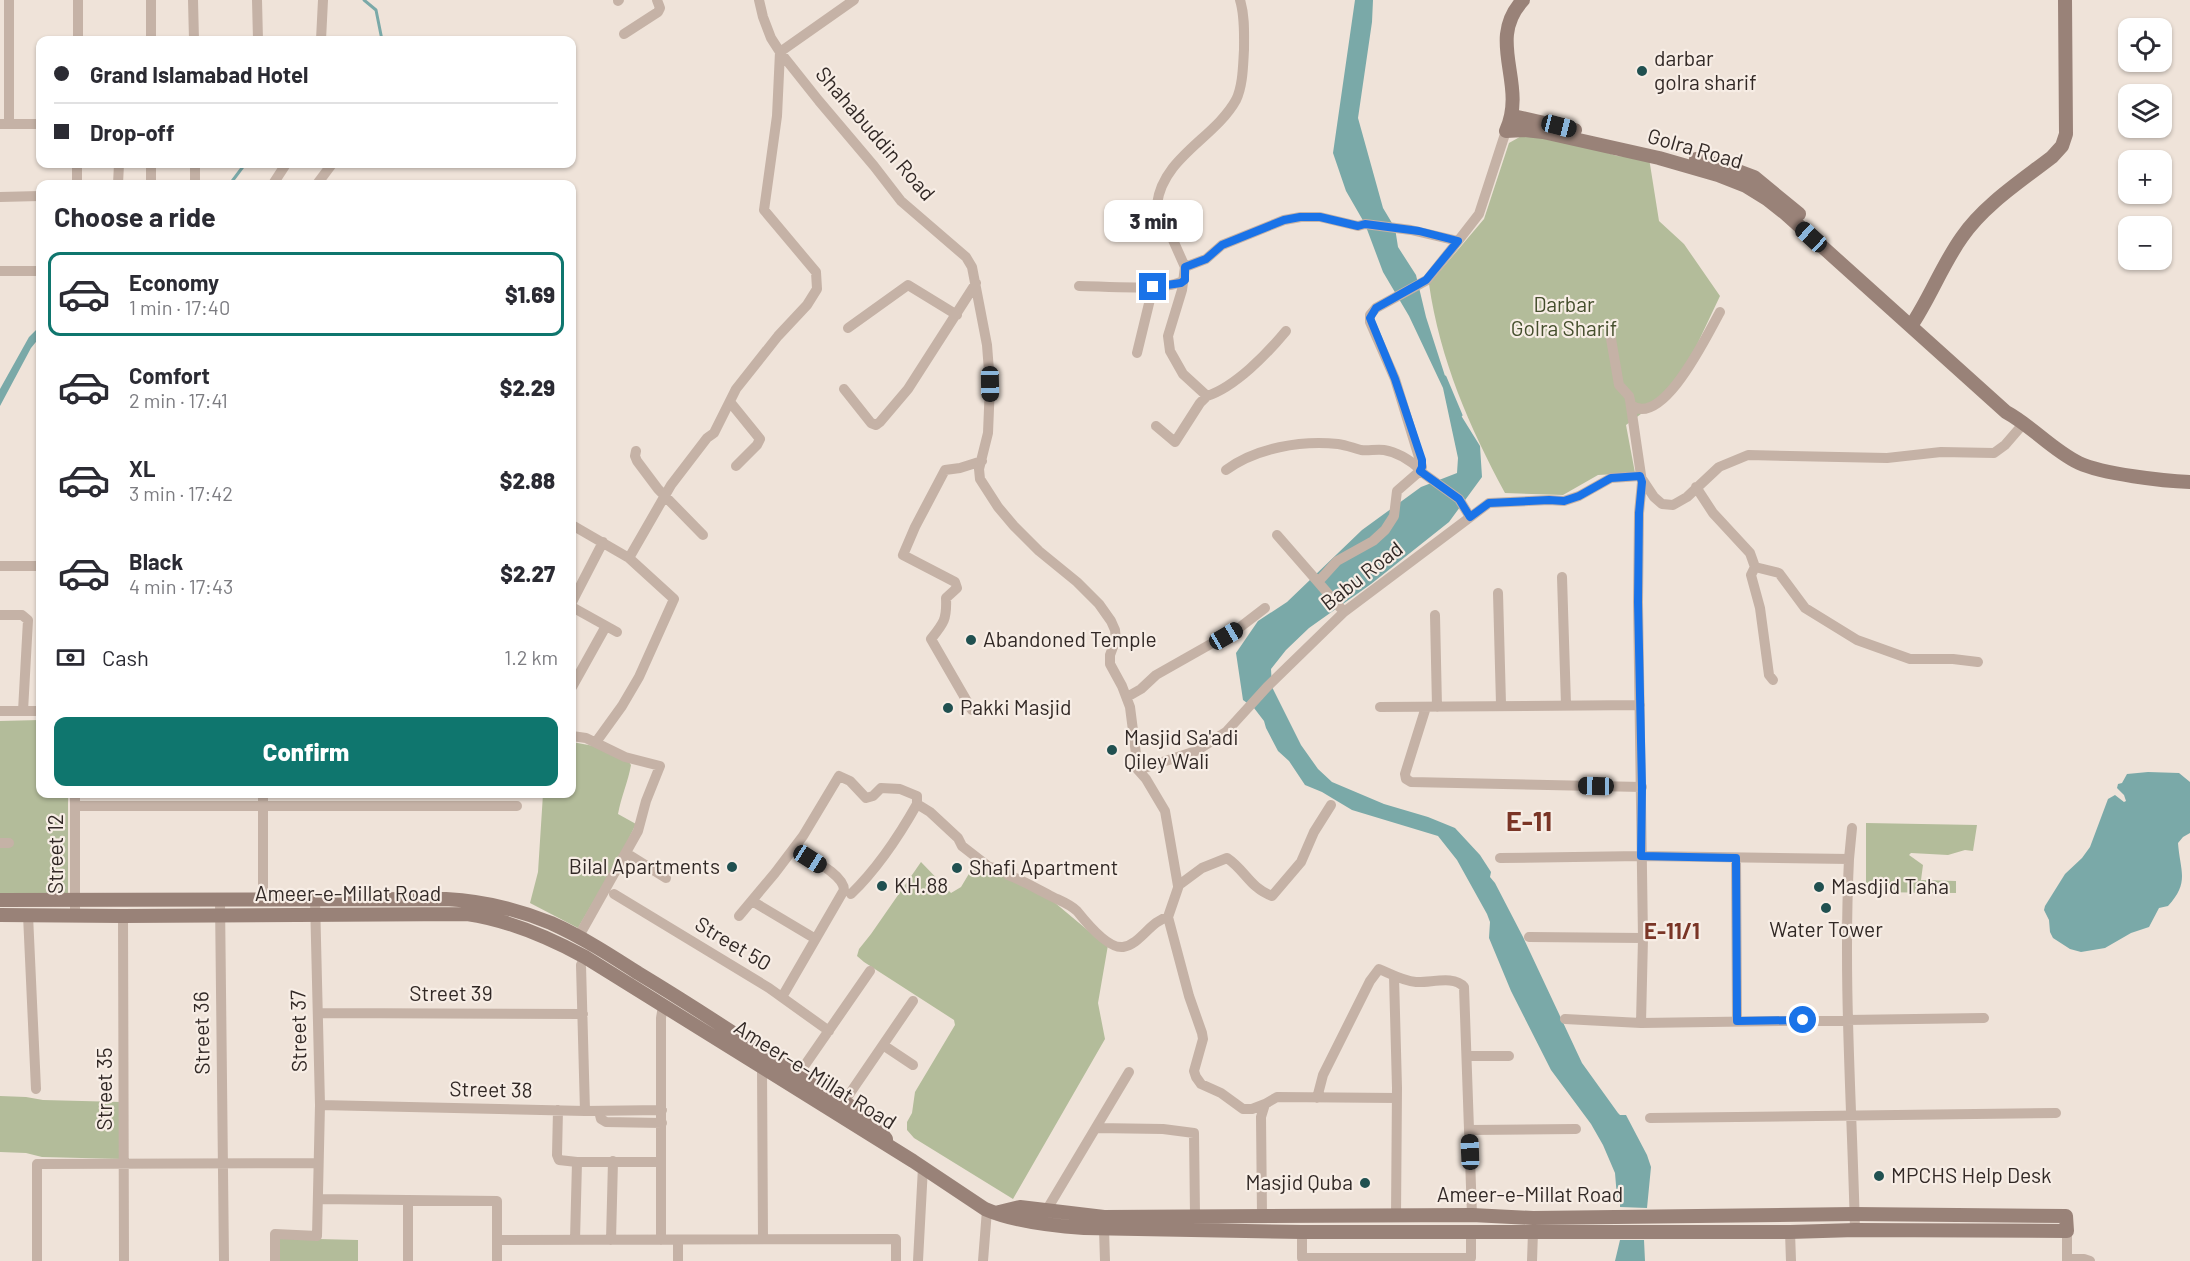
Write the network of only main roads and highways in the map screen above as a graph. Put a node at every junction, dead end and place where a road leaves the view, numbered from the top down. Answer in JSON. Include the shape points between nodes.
{"nodes":[{"id":1,"x":1523,"y":0,"type":"edge"},
{"id":2,"x":2065,"y":0,"type":"edge"},
{"id":3,"x":1513,"y":116,"type":"junction"},
{"id":4,"x":1913,"y":323,"type":"junction"},
{"id":5,"x":2190,"y":482,"type":"edge"},
{"id":6,"x":0,"y":900,"type":"edge"},
{"id":7,"x":0,"y":915,"type":"edge"},
{"id":8,"x":672,"y":993,"type":"junction"},
{"id":9,"x":663,"y":1006,"type":"junction"},
{"id":10,"x":892,"y":1148,"type":"junction"},
{"id":11,"x":991,"y":1212,"type":"junction"},
{"id":12,"x":1302,"y":1216,"type":"junction"},
{"id":13,"x":1533,"y":1218,"type":"junction"},
{"id":14,"x":1104,"y":1223,"type":"junction"},
{"id":15,"x":1302,"y":1232,"type":"junction"},
{"id":16,"x":1533,"y":1232,"type":"junction"}],
"edges":[{"from":1,"to":3,"type":"main road","via":[[1511,16],[1505,42],[1514,96]]},
{"from":2,"to":4,"type":"main road","via":[[2066,134],[2062,146],[1977,218],[1961,237]]},
{"from":3,"to":4,"type":"main road","name":"Golra Road","via":[[1676,154],[1754,177],[1784,200]]},
{"from":3,"to":4,"type":"main road","name":"Golra Road","via":[[1506,131],[1543,132],[1601,145],[1746,186],[1786,214]]},
{"from":4,"to":5,"type":"main road","name":"Golra Road","via":[[2015,409],[2022,421],[2080,463]]},
{"from":6,"to":8,"type":"main road","name":"Ameer-e-Millat Road","via":[[473,900],[522,912],[579,936]]},
{"from":7,"to":9,"type":"main road","name":"Ameer-e-Millat Road","via":[[467,914],[523,928],[585,957]]},
{"from":8,"to":9,"type":"main road"},
{"from":8,"to":10,"type":"main road","name":"Ameer-e-Millat Road","via":[[844,1102],[873,1124]]},
{"from":9,"to":10,"type":"main road","name":"Ameer-e-Millat Road"},
{"from":10,"to":11,"type":"main road"},
{"from":11,"to":14,"type":"main road","via":[[1053,1226]]},
{"from":11,"to":14,"type":"main road","name":"Ameer-e-Millat Road","via":[[1020,1207]]},
{"from":12,"to":13,"type":"main road","name":"Ameer-e-Millat Road"},
{"from":12,"to":14,"type":"main road","name":"Ameer-e-Millat Road","via":[[1195,1215]]},
{"from":12,"to":15,"type":"main road"},
{"from":13,"to":16,"type":"main road"},
{"from":13,"to":16,"type":"main road","name":"Ameer-e-Millat Road","via":[[2067,1216],[2067,1231]]},
{"from":14,"to":15,"type":"main road","name":"Ameer-e-Millat Road"},
{"from":15,"to":16,"type":"main road","name":"Ameer-e-Millat Road"}]}
